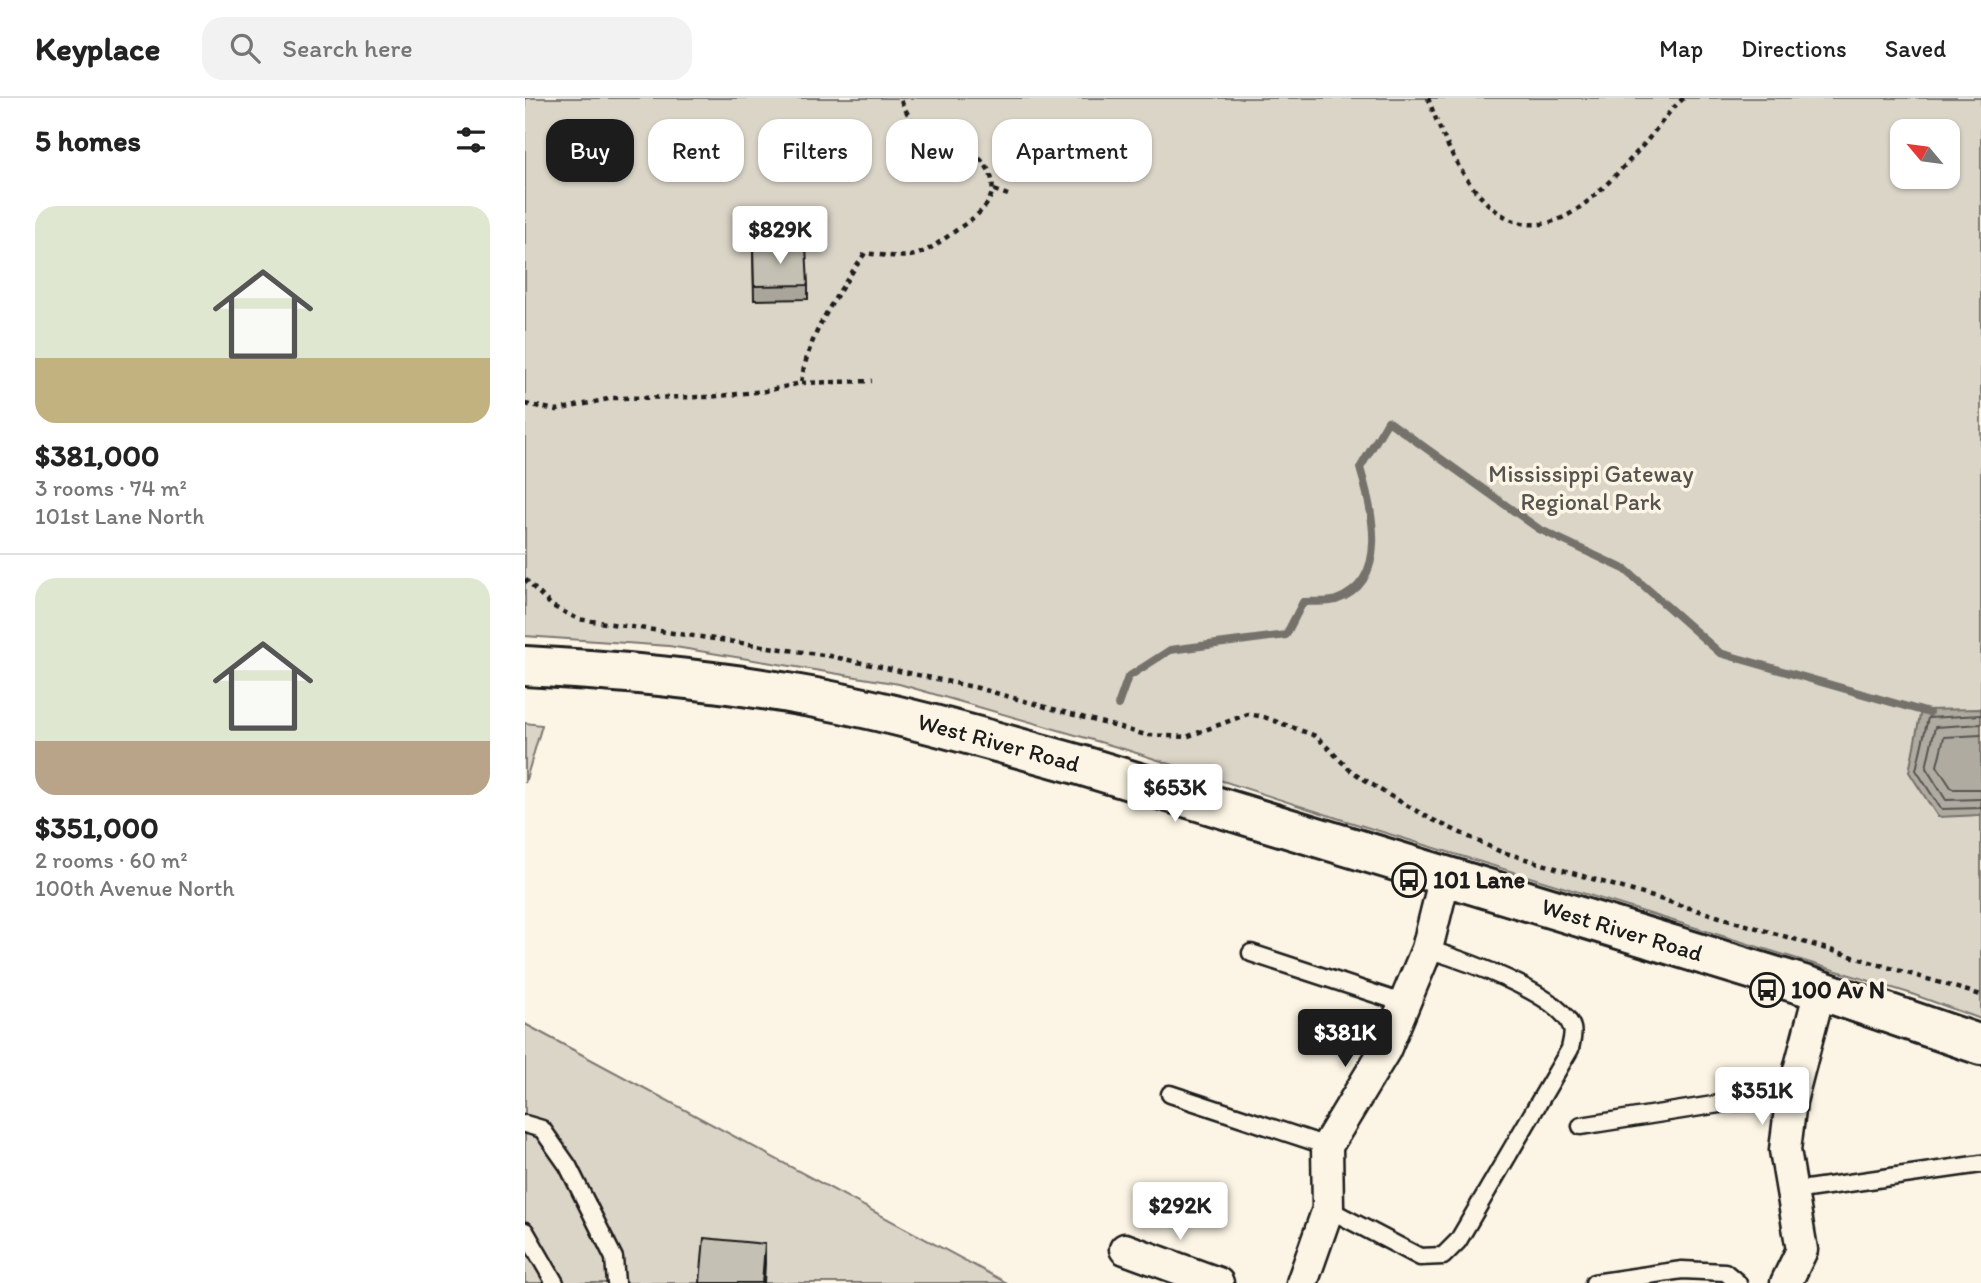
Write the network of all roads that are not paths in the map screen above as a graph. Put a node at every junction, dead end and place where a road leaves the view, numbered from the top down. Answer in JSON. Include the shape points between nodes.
{"nodes":[{"id":1,"x":525,"y":666,"type":"edge"},
{"id":2,"x":1445,"y":876,"type":"junction"},
{"id":3,"x":1427,"y":948,"type":"junction"},
{"id":4,"x":1251,"y":953,"type":"dead end"},
{"id":5,"x":1821,"y":990,"type":"junction"},
{"id":6,"x":1403,"y":1003,"type":"junction"},
{"id":7,"x":1981,"y":1045,"type":"edge"},
{"id":8,"x":1170,"y":1094,"type":"dead end"},
{"id":9,"x":1791,"y":1101,"type":"junction"},
{"id":10,"x":525,"y":1124,"type":"edge"},
{"id":11,"x":1581,"y":1126,"type":"dead end"},
{"id":12,"x":1327,"y":1146,"type":"junction"},
{"id":13,"x":1981,"y":1164,"type":"edge"},
{"id":14,"x":1793,"y":1191,"type":"junction"},
{"id":15,"x":1328,"y":1209,"type":"junction"},
{"id":16,"x":525,"y":1231,"type":"edge"},
{"id":17,"x":1125,"y":1249,"type":"dead end"},
{"id":18,"x":555,"y":1283,"type":"edge"},
{"id":19,"x":616,"y":1283,"type":"edge"},
{"id":20,"x":1218,"y":1283,"type":"edge"},
{"id":21,"x":1302,"y":1283,"type":"edge"},
{"id":22,"x":1594,"y":1283,"type":"edge"},
{"id":23,"x":1738,"y":1283,"type":"edge"},
{"id":24,"x":1787,"y":1283,"type":"edge"}],
"edges":[{"from":1,"to":2,"type":"street","name":"West River Road","via":[[652,673],[868,709],[1080,765]]},
{"from":2,"to":3,"type":"street"},
{"from":2,"to":5,"type":"street","name":"West River Road"},
{"from":3,"to":6,"type":"street"},
{"from":3,"to":15,"type":"lane","via":[[1485,968],[1550,1002],[1573,1029],[1570,1049],[1458,1241],[1443,1256],[1420,1257]]},
{"from":4,"to":6,"type":"lane"},
{"from":5,"to":7,"type":"street","name":"West River Road"},
{"from":5,"to":9,"type":"street"},
{"from":6,"to":12,"type":"street","via":[[1385,1050]]},
{"from":8,"to":12,"type":"lane"},
{"from":9,"to":11,"type":"lane","via":[[1732,1102]]},
{"from":9,"to":14,"type":"street","via":[[1785,1150]]},
{"from":10,"to":19,"type":"lane","via":[[542,1129],[568,1166],[614,1258]]},
{"from":12,"to":15,"type":"street"},
{"from":13,"to":14,"type":"lane"},
{"from":14,"to":24,"type":"street","via":[[1802,1250]]},
{"from":15,"to":21,"type":"street"},
{"from":16,"to":18,"type":"lane"},
{"from":17,"to":20,"type":"street"},
{"from":22,"to":23,"type":"lane","via":[[1682,1270],[1725,1272]]}]}
